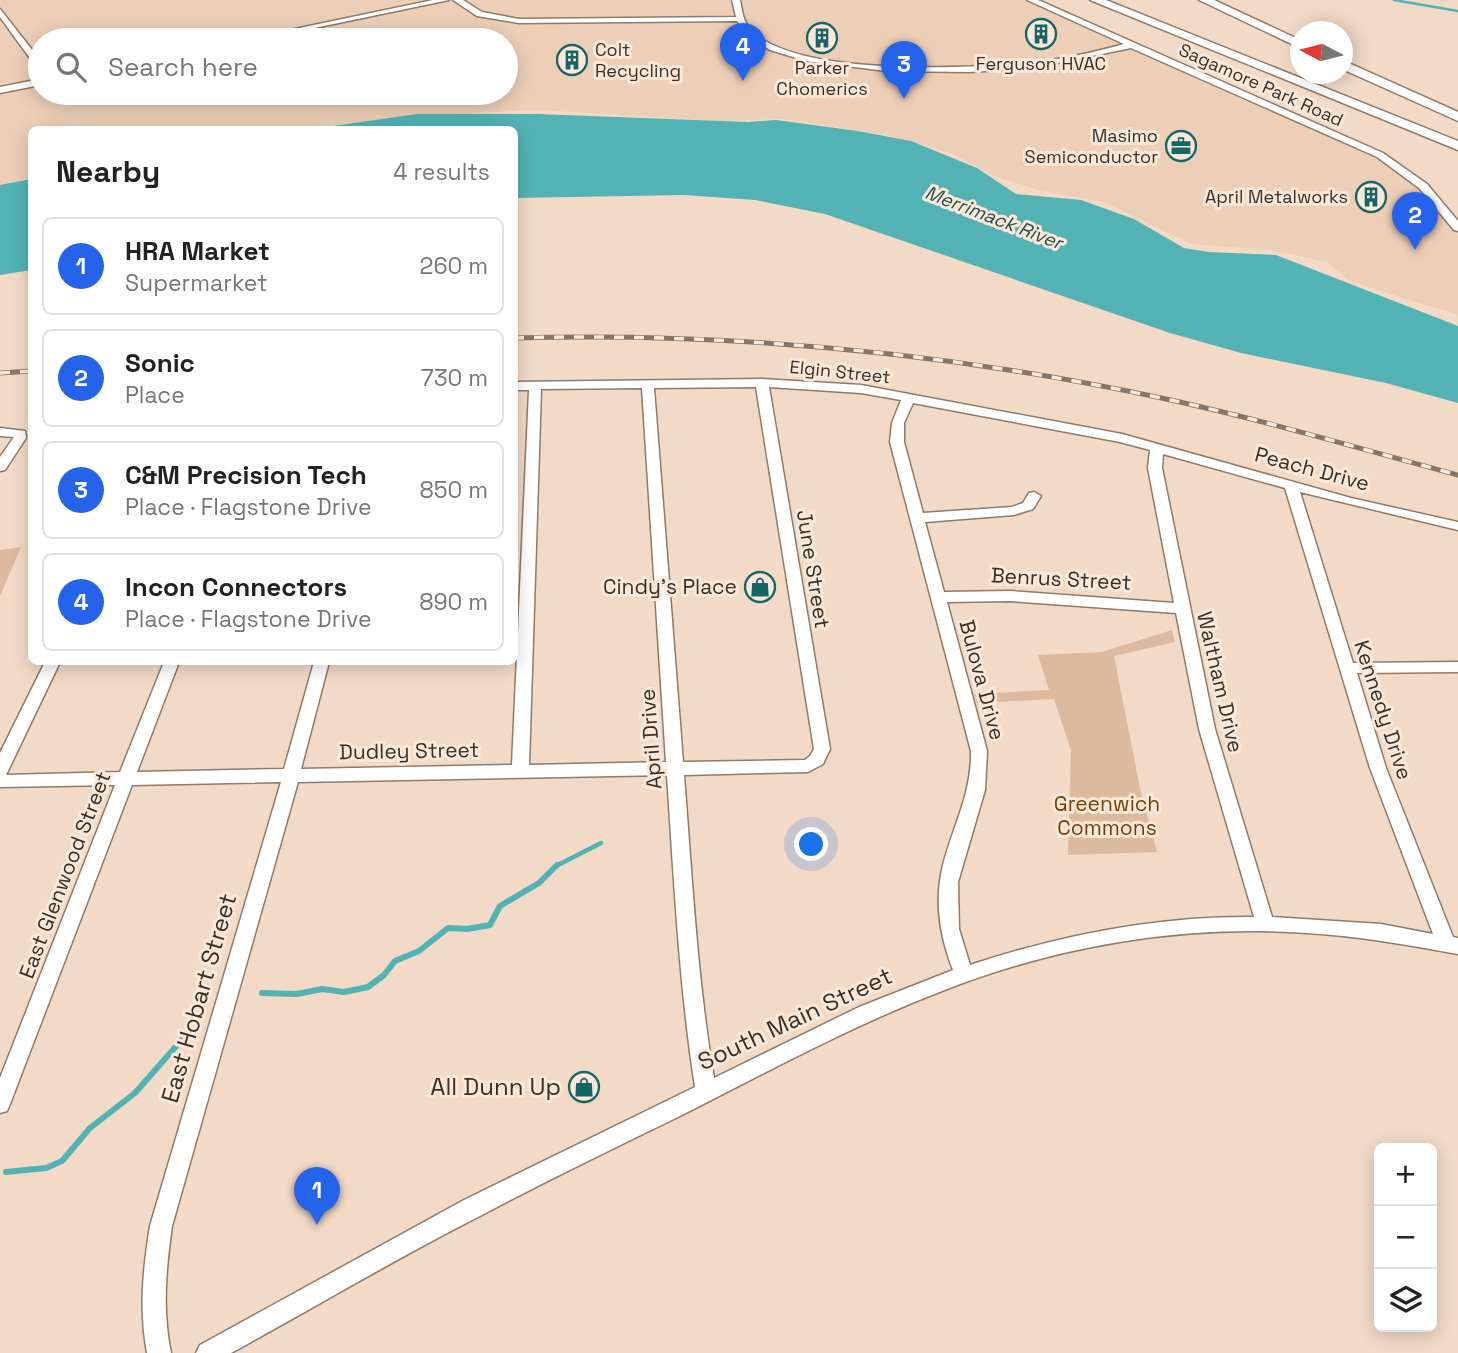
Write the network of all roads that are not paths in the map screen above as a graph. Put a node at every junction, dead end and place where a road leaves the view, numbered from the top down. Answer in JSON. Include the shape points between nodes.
{"nodes":[{"id":1,"x":445,"y":0,"type":"edge"},
{"id":2,"x":457,"y":0,"type":"edge"},
{"id":3,"x":736,"y":0,"type":"edge"},
{"id":4,"x":1031,"y":0,"type":"edge"},
{"id":5,"x":1096,"y":0,"type":"edge"},
{"id":6,"x":1205,"y":0,"type":"edge"},
{"id":7,"x":0,"y":11,"type":"edge"},
{"id":8,"x":740,"y":19,"type":"junction"},
{"id":9,"x":306,"y":28,"type":"edge"},
{"id":10,"x":1290,"y":39,"type":"edge"},
{"id":11,"x":1132,"y":45,"type":"junction"},
{"id":12,"x":28,"y":50,"type":"edge"},
{"id":13,"x":1353,"y":69,"type":"edge"},
{"id":14,"x":28,"y":84,"type":"edge"},
{"id":15,"x":0,"y":90,"type":"edge"},
{"id":16,"x":1458,"y":117,"type":"edge"},
{"id":17,"x":1458,"y":146,"type":"edge"},
{"id":18,"x":1458,"y":229,"type":"edge"},
{"id":19,"x":762,"y":383,"type":"junction"},
{"id":20,"x":648,"y":384,"type":"junction"},
{"id":21,"x":518,"y":386,"type":"edge"},
{"id":22,"x":535,"y":386,"type":"junction"},
{"id":23,"x":909,"y":397,"type":"junction"},
{"id":24,"x":0,"y":432,"type":"edge"},
{"id":25,"x":1157,"y":447,"type":"junction"},
{"id":26,"x":0,"y":467,"type":"edge"},
{"id":27,"x":1291,"y":486,"type":"junction"},
{"id":28,"x":1034,"y":496,"type":"dead end"},
{"id":29,"x":918,"y":519,"type":"junction"},
{"id":30,"x":1458,"y":526,"type":"edge"},
{"id":31,"x":938,"y":597,"type":"junction"},
{"id":32,"x":1181,"y":608,"type":"junction"},
{"id":33,"x":51,"y":665,"type":"edge"},
{"id":34,"x":171,"y":665,"type":"edge"},
{"id":35,"x":320,"y":665,"type":"edge"},
{"id":36,"x":1458,"y":667,"type":"edge"},
{"id":37,"x":1347,"y":668,"type":"junction"},
{"id":38,"x":817,"y":760,"type":"joint"},
{"id":39,"x":0,"y":770,"type":"edge"},
{"id":40,"x":676,"y":770,"type":"junction"},
{"id":41,"x":520,"y":772,"type":"junction"},
{"id":42,"x":291,"y":776,"type":"junction"},
{"id":43,"x":127,"y":779,"type":"junction"},
{"id":44,"x":0,"y":781,"type":"edge"},
{"id":45,"x":1265,"y":923,"type":"junction"},
{"id":46,"x":1452,"y":944,"type":"edge"},
{"id":47,"x":964,"y":974,"type":"junction"},
{"id":48,"x":706,"y":1090,"type":"junction"},
{"id":49,"x":0,"y":1104,"type":"edge"},
{"id":50,"x":159,"y":1353,"type":"edge"},
{"id":51,"x":208,"y":1353,"type":"edge"}],
"edges":[{"from":1,"to":9,"type":"street"},
{"from":2,"to":8,"type":"street","via":[[485,15],[534,22]]},
{"from":3,"to":8,"type":"street"},
{"from":4,"to":11,"type":"street","name":"Sagamore Park Road"},
{"from":5,"to":17,"type":"highway"},
{"from":6,"to":10,"type":"highway"},
{"from":7,"to":12,"type":"street"},
{"from":8,"to":11,"type":"street","via":[[757,39],[790,53],[884,67],[1018,66]]},
{"from":11,"to":18,"type":"street","name":"Sagamore Park Road","via":[[1391,161],[1432,195]]},
{"from":13,"to":16,"type":"highway"},
{"from":14,"to":15,"type":"street"},
{"from":19,"to":20,"type":"street","name":"Elgin Street"},
{"from":19,"to":23,"type":"street","name":"Elgin Street","via":[[834,386]]},
{"from":19,"to":38,"type":"street","name":"June Street","via":[[822,749]]},
{"from":20,"to":22,"type":"street","name":"Elgin Street"},
{"from":20,"to":40,"type":"street","name":"April Drive"},
{"from":21,"to":22,"type":"street","name":"Elgin Street"},
{"from":22,"to":41,"type":"street"},
{"from":23,"to":25,"type":"street","name":"Elgin Street"},
{"from":23,"to":29,"type":"street","name":"Bulova Drive","via":[[901,413],[897,442]]},
{"from":24,"to":26,"type":"street","via":[[20,434]]},
{"from":25,"to":27,"type":"street","name":"Peach Drive"},
{"from":25,"to":32,"type":"street","name":"Waltham Drive","via":[[1155,468]]},
{"from":27,"to":30,"type":"street","name":"Peach Drive"},
{"from":27,"to":37,"type":"street","name":"Kennedy Drive"},
{"from":28,"to":29,"type":"street","via":[[1028,506],[1014,511]]},
{"from":29,"to":31,"type":"street","name":"Bulova Drive"},
{"from":31,"to":32,"type":"street","name":"Benrus Street","via":[[1002,596]]},
{"from":31,"to":47,"type":"street","name":"Bulova Drive","via":[[980,763],[976,800],[955,853],[947,889],[951,939]]},
{"from":32,"to":45,"type":"street","name":"Waltham Drive","via":[[1207,729]]},
{"from":33,"to":39,"type":"street"},
{"from":34,"to":43,"type":"street","name":"East Glenwood Street"},
{"from":35,"to":42,"type":"street","name":"East Hobart Street"},
{"from":36,"to":37,"type":"street"},
{"from":37,"to":46,"type":"street","name":"Kennedy Drive","via":[[1378,768]]},
{"from":38,"to":40,"type":"street","name":"Dudley Street","via":[[808,766]]},
{"from":40,"to":41,"type":"street","name":"Dudley Street"},
{"from":40,"to":48,"type":"street","name":"April Drive","via":[[688,951]]},
{"from":41,"to":42,"type":"street","name":"Dudley Street"},
{"from":42,"to":43,"type":"street","name":"Dudley Street"},
{"from":42,"to":50,"type":"street","name":"East Hobart Street","via":[[161,1226],[153,1273]]},
{"from":43,"to":44,"type":"street","name":"Dudley Street"},
{"from":43,"to":49,"type":"street","name":"East Glenwood Street"},
{"from":45,"to":46,"type":"street","name":"South Main Street","via":[[1367,930]]},
{"from":45,"to":47,"type":"street","name":"South Main Street","via":[[1197,924],[1118,933]]},
{"from":47,"to":48,"type":"street","name":"South Main Street","via":[[916,990]]},
{"from":48,"to":51,"type":"street","name":"South Main Street","via":[[472,1208]]}]}
